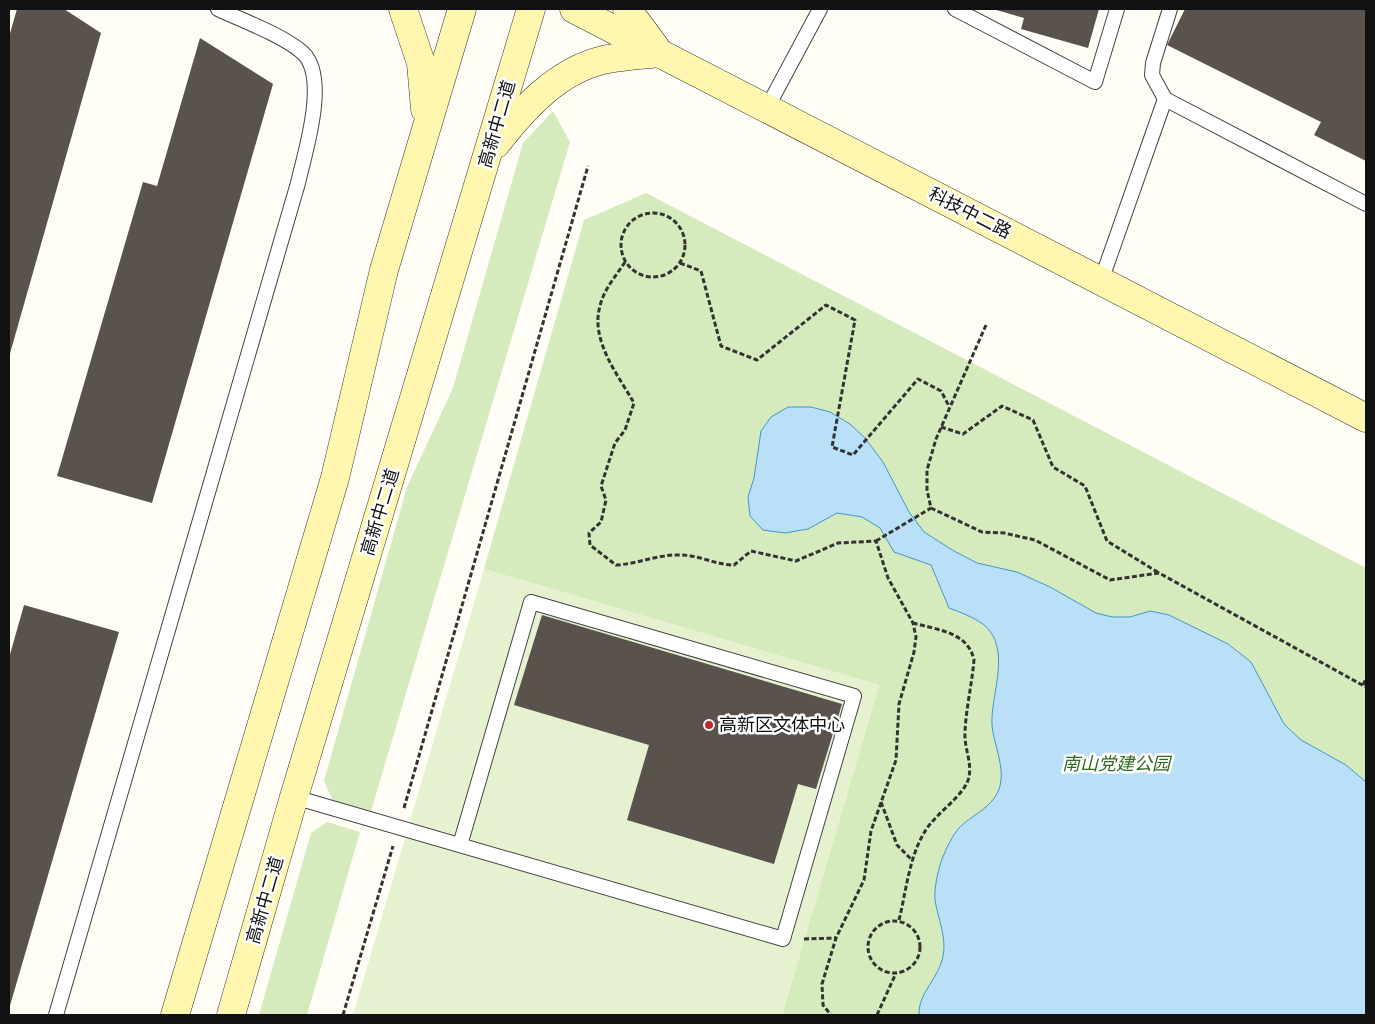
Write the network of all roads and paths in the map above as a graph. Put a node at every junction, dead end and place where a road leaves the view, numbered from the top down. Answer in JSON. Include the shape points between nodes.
{"nodes":[{"id":1,"x":218,"y":9,"type":"edge"},
{"id":2,"x":403,"y":9,"type":"edge"},
{"id":3,"x":462,"y":9,"type":"edge"},
{"id":4,"x":531,"y":9,"type":"edge"},
{"id":5,"x":574,"y":9,"type":"edge"},
{"id":6,"x":627,"y":9,"type":"edge"},
{"id":7,"x":820,"y":9,"type":"edge"},
{"id":8,"x":955,"y":9,"type":"edge"},
{"id":9,"x":1116,"y":9,"type":"edge"},
{"id":10,"x":1170,"y":9,"type":"edge"},
{"id":11,"x":660,"y":53,"type":"junction"},
{"id":12,"x":1165,"y":99,"type":"junction"},
{"id":13,"x":767,"y":108,"type":"junction"},
{"id":14,"x":424,"y":136,"type":"junction"},
{"id":15,"x":489,"y":153,"type":"junction"},
{"id":16,"x":588,"y":166,"type":"dead end"},
{"id":17,"x":1366,"y":204,"type":"edge"},
{"id":18,"x":625,"y":262,"type":"junction"},
{"id":19,"x":680,"y":264,"type":"junction"},
{"id":20,"x":1100,"y":281,"type":"junction"},
{"id":21,"x":986,"y":324,"type":"dead end"},
{"id":22,"x":949,"y":406,"type":"junction"},
{"id":23,"x":1366,"y":418,"type":"edge"},
{"id":24,"x":941,"y":427,"type":"junction"},
{"id":25,"x":932,"y":508,"type":"junction"},
{"id":26,"x":878,"y":540,"type":"junction"},
{"id":27,"x":1159,"y":573,"type":"junction"},
{"id":28,"x":913,"y":623,"type":"junction"},
{"id":29,"x":1366,"y":679,"type":"edge"},
{"id":30,"x":1364,"y":686,"type":"edge"},
{"id":31,"x":294,"y":797,"type":"junction"},
{"id":32,"x":882,"y":802,"type":"junction"},
{"id":33,"x":398,"y":827,"type":"junction"},
{"id":34,"x":460,"y":845,"type":"junction"},
{"id":35,"x":913,"y":860,"type":"junction"},
{"id":36,"x":899,"y":920,"type":"junction"},
{"id":37,"x":836,"y":938,"type":"junction"},
{"id":38,"x":783,"y":939,"type":"junction"},
{"id":39,"x":896,"y":973,"type":"junction"},
{"id":40,"x":56,"y":1015,"type":"edge"},
{"id":41,"x":175,"y":1015,"type":"edge"},
{"id":42,"x":231,"y":1015,"type":"edge"},
{"id":43,"x":343,"y":1015,"type":"edge"},
{"id":44,"x":831,"y":1015,"type":"edge"},
{"id":45,"x":877,"y":1015,"type":"edge"}],
"edges":[{"from":1,"to":40,"type":"lane","via":[[304,54],[312,68],[313,116],[298,183]]},
{"from":2,"to":14,"type":"main road","via":[[421,63],[426,98]]},
{"from":3,"to":14,"type":"main road"},
{"from":4,"to":15,"type":"main road","name":"高新中二道"},
{"from":5,"to":11,"type":"main road","name":"科技中二路"},
{"from":6,"to":11,"type":"main road"},
{"from":7,"to":13,"type":"lane"},
{"from":8,"to":9,"type":"lane","via":[[1095,82]]},
{"from":10,"to":12,"type":"lane","via":[[1152,75]]},
{"from":11,"to":13,"type":"main road","name":"科技中二路"},
{"from":11,"to":15,"type":"main road","via":[[600,61],[571,74],[515,119]]},
{"from":12,"to":17,"type":"lane"},
{"from":12,"to":20,"type":"lane"},
{"from":13,"to":20,"type":"main road","name":"科技中二路"},
{"from":14,"to":41,"type":"main road","via":[[384,270],[335,478]]},
{"from":15,"to":31,"type":"main road","name":"高新中二道"},
{"from":16,"to":33,"type":"path"},
{"from":18,"to":19,"type":"path","via":[[632,271],[652,278],[668,273]]},
{"from":18,"to":19,"type":"path","via":[[622,252],[624,231],[638,216],[659,214],[677,224],[682,233],[685,243]]},
{"from":18,"to":26,"type":"path","via":[[599,307],[599,336],[634,403],[625,430],[614,442],[601,486],[606,500],[601,522],[589,533],[590,545],[616,565],[633,564],[654,556],[683,554],[722,565],[734,565],[751,551],[796,561],[838,543]]},
{"from":19,"to":22,"type":"path","via":[[701,271],[721,346],[757,360],[826,305],[855,320],[832,447],[853,455],[918,378],[941,391]]},
{"from":20,"to":23,"type":"main road","name":"科技中二路"},
{"from":21,"to":22,"type":"path"},
{"from":22,"to":24,"type":"path"},
{"from":24,"to":25,"type":"path","via":[[927,470],[927,490]]},
{"from":24,"to":27,"type":"path","via":[[963,434],[1002,406],[1033,420],[1053,468],[1085,486],[1107,541]]},
{"from":25,"to":26,"type":"path"},
{"from":25,"to":27,"type":"path","via":[[982,532],[1035,540],[1110,580]]},
{"from":26,"to":28,"type":"path","via":[[888,578]]},
{"from":27,"to":30,"type":"path"},
{"from":28,"to":32,"type":"path","via":[[916,637],[899,704],[896,760]]},
{"from":28,"to":35,"type":"path","via":[[966,641],[974,660],[965,733],[969,778],[963,790],[924,832]]},
{"from":29,"to":30,"type":"path"},
{"from":31,"to":33,"type":"lane"},
{"from":31,"to":42,"type":"main road","name":"高新中二道"},
{"from":32,"to":35,"type":"path","via":[[897,845]]},
{"from":32,"to":37,"type":"path","via":[[871,830],[864,880]]},
{"from":33,"to":34,"type":"lane"},
{"from":33,"to":43,"type":"path"},
{"from":34,"to":38,"type":"lane"},
{"from":34,"to":38,"type":"lane","via":[[531,602],[854,696]]},
{"from":35,"to":36,"type":"path"},
{"from":36,"to":39,"type":"path","via":[[912,927],[921,948],[915,963]]},
{"from":36,"to":39,"type":"path","via":[[891,920],[876,928],[868,949],[874,964]]},
{"from":37,"to":38,"type":"path"},
{"from":37,"to":44,"type":"path","via":[[821,996]]},
{"from":39,"to":45,"type":"path"}]}
